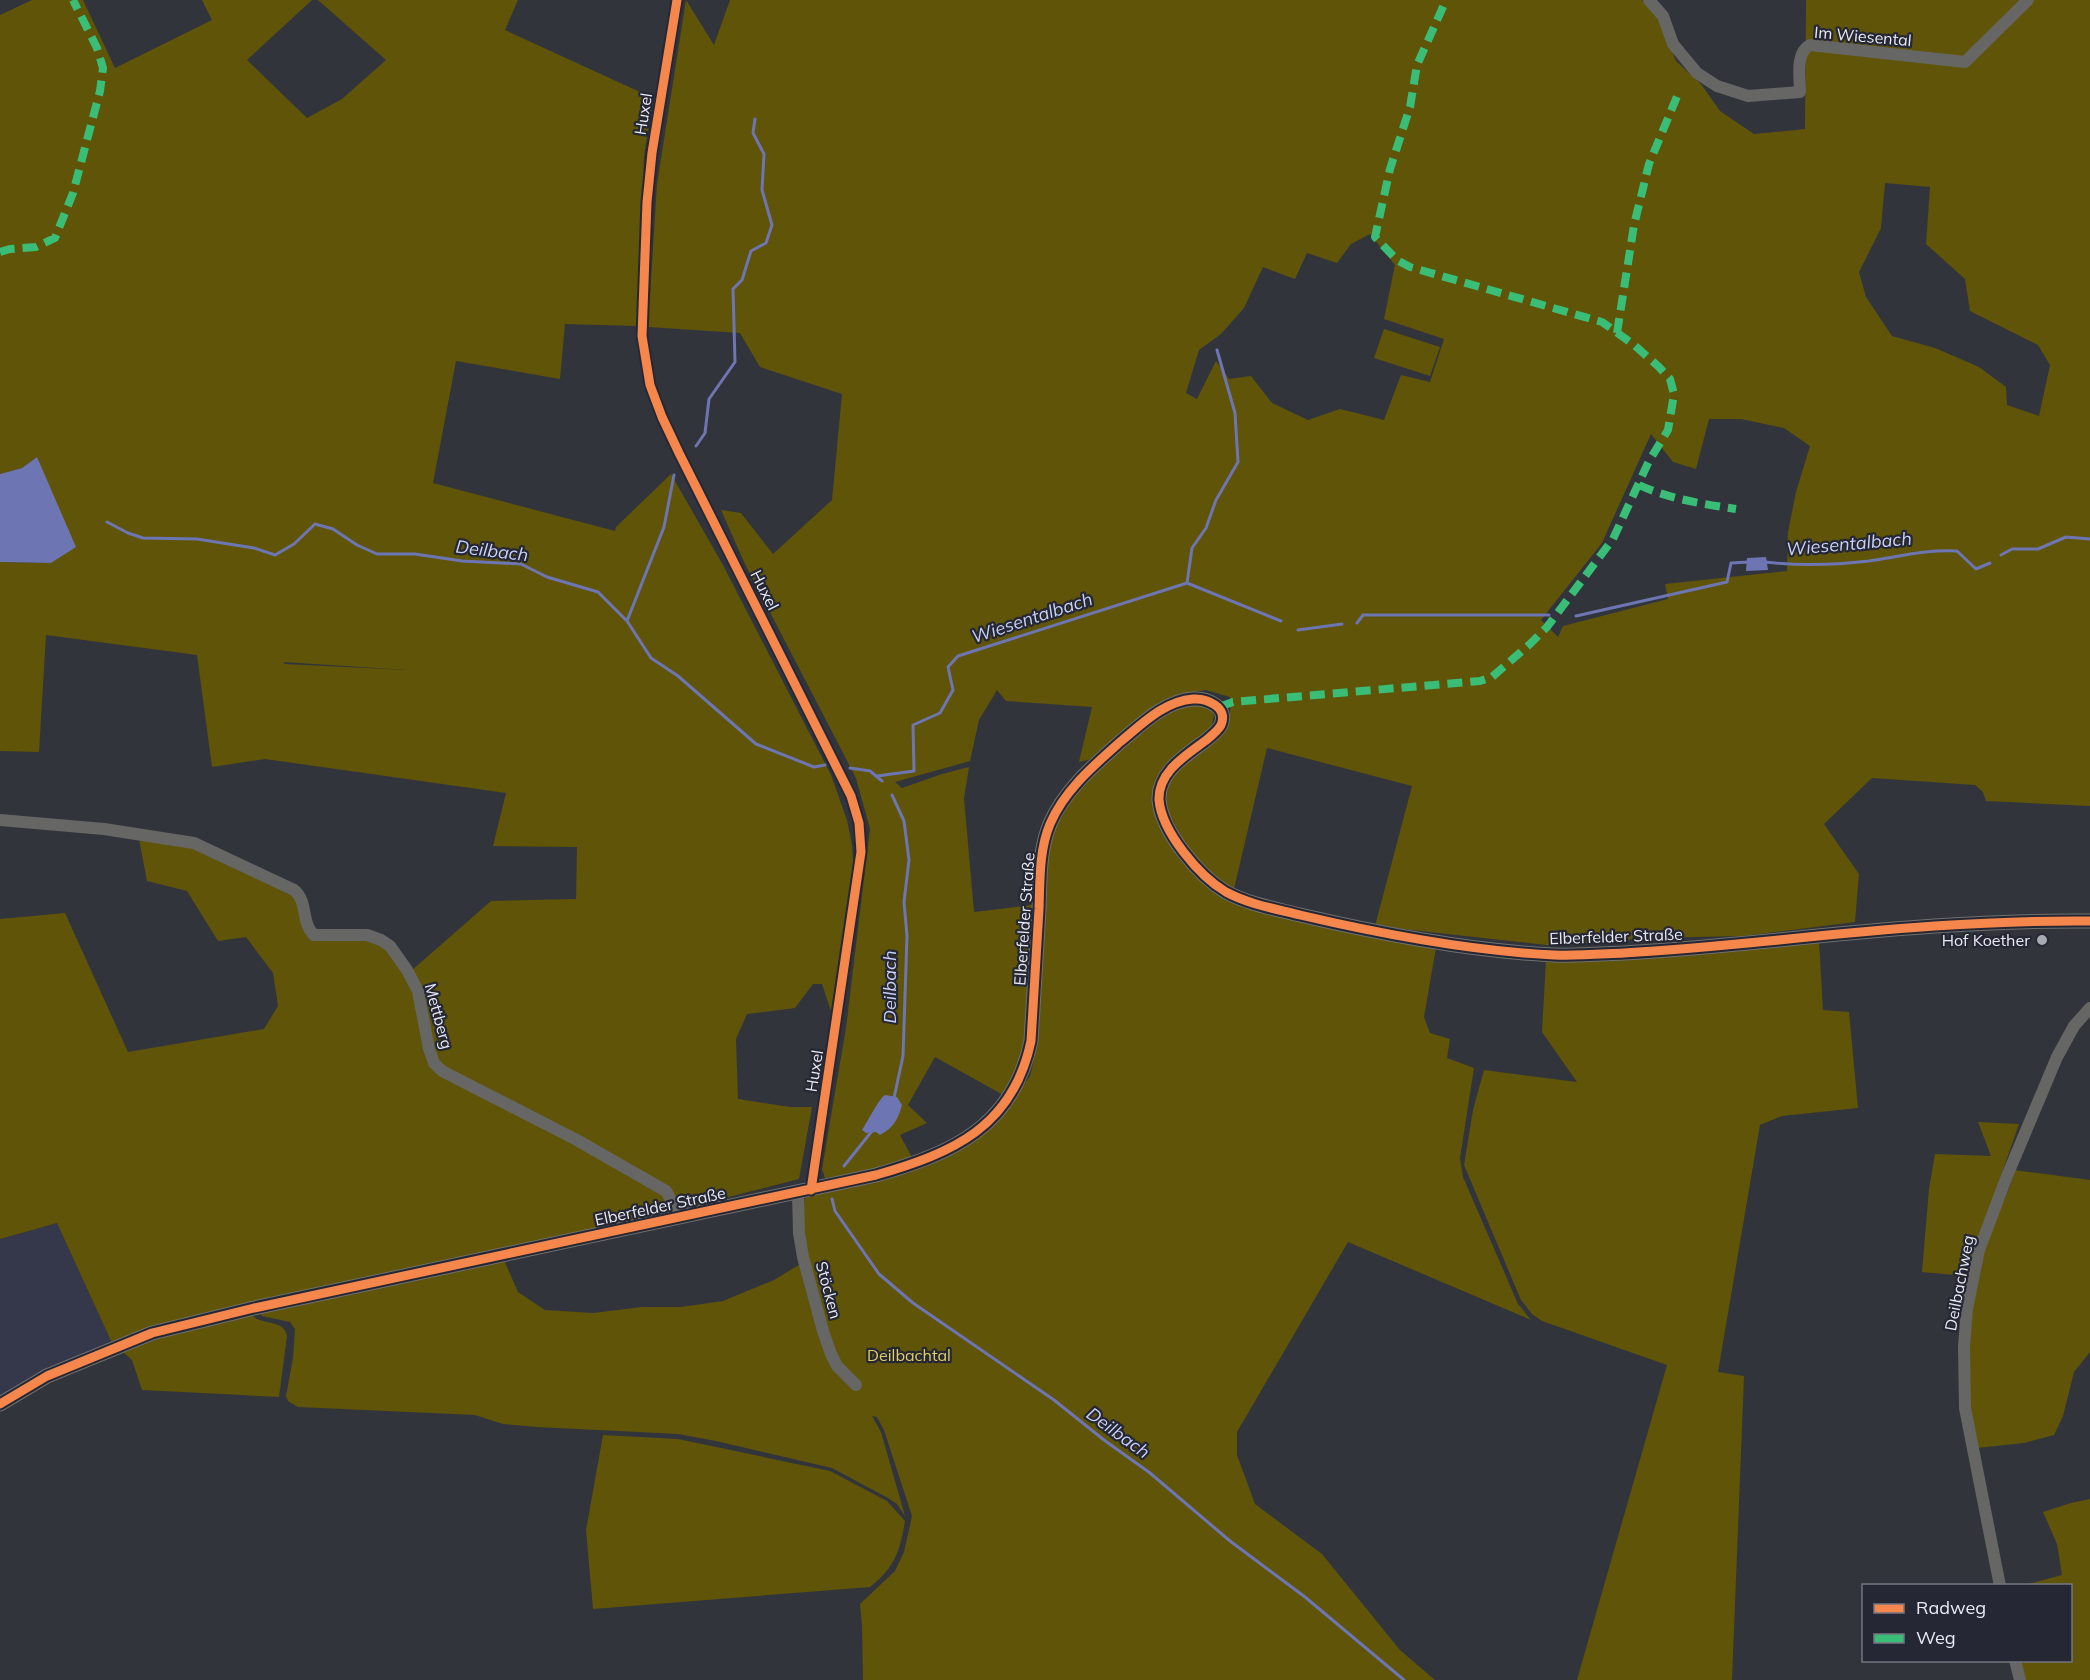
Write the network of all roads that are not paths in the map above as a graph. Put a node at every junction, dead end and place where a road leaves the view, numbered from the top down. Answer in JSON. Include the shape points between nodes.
{"nodes":[{"id":1,"x":677,"y":0,"type":"edge"},
{"id":2,"x":1649,"y":0,"type":"edge"},
{"id":3,"x":2028,"y":0,"type":"edge"},
{"id":4,"x":0,"y":819,"type":"edge"},
{"id":5,"x":2090,"y":921,"type":"edge"},
{"id":6,"x":2090,"y":1008,"type":"edge"},
{"id":7,"x":804,"y":1192,"type":"junction"},
{"id":8,"x":678,"y":1218,"type":"junction"},
{"id":9,"x":856,"y":1385,"type":"dead end"},
{"id":10,"x":0,"y":1404,"type":"edge"},
{"id":11,"x":2000,"y":1584,"type":"edge"},
{"id":12,"x":2016,"y":1662,"type":"edge"},
{"id":13,"x":2020,"y":1680,"type":"edge"}],
"edges":[{"from":1,"to":7,"type":"street","name":"Huxel","via":[[646,202],[642,336],[650,385],[679,453],[851,796],[862,837]]},
{"from":2,"to":3,"type":"street","name":"Im Wiesental","via":[[1663,16],[1673,44],[1697,73],[1717,86],[1748,96],[1800,92],[1800,57],[1810,45],[1965,62]]},
{"from":4,"to":8,"type":"street","name":"Mettberg","via":[[194,843],[301,895],[309,931],[314,935],[367,935],[381,940],[390,946],[418,991],[429,1049],[442,1071],[666,1191]]},
{"from":5,"to":7,"type":"main road","name":"Elberfelder Straße","via":[[1979,922],[1699,948],[1554,955],[1470,946],[1299,915],[1226,891],[1191,860],[1167,826],[1159,796],[1161,784],[1179,760],[1221,725],[1219,707],[1210,701],[1182,701],[1155,714],[1094,765],[1068,793],[1048,827],[1041,864],[1031,1041],[1016,1087],[997,1114],[939,1154]]},
{"from":6,"to":11,"type":"street","name":"Deilbachweg","via":[[2074,1026],[2057,1057],[2007,1176],[1979,1250],[1967,1309],[1965,1408]]},
{"from":7,"to":8,"type":"main road","name":"Elberfelder Straße"},
{"from":7,"to":9,"type":"street","name":"Stöcken","via":[[799,1233],[803,1257],[831,1354]]},
{"from":8,"to":10,"type":"main road","name":"Elberfelder Straße","via":[[152,1333],[57,1371]]},
{"from":12,"to":13,"type":"street"}]}
